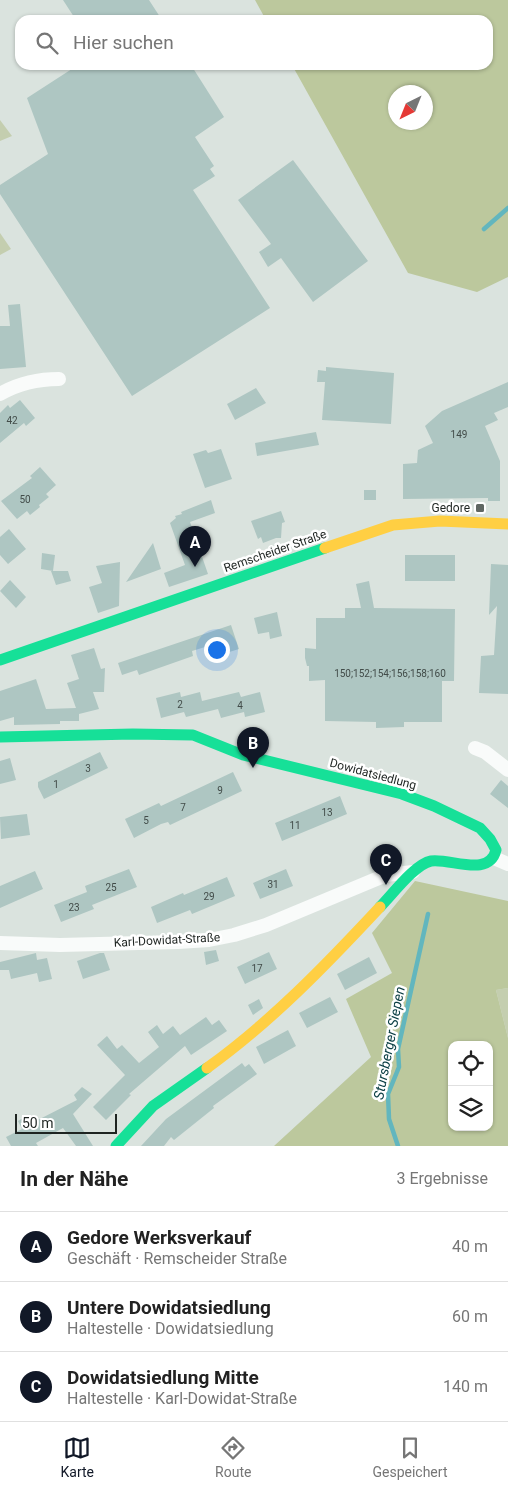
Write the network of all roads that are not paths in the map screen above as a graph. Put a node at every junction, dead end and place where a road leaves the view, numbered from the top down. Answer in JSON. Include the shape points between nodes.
{"nodes":[{"id":1,"x":59,"y":379,"type":"dead end"},
{"id":2,"x":0,"y":394,"type":"edge"},
{"id":3,"x":508,"y":524,"type":"edge"},
{"id":4,"x":0,"y":660,"type":"edge"},
{"id":5,"x":0,"y":737,"type":"edge"},
{"id":6,"x":475,"y":748,"type":"dead end"},
{"id":7,"x":508,"y":770,"type":"edge"},
{"id":8,"x":494,"y":858,"type":"junction"},
{"id":9,"x":508,"y":864,"type":"edge"},
{"id":10,"x":413,"y":872,"type":"junction"},
{"id":11,"x":0,"y":943,"type":"edge"},
{"id":12,"x":116,"y":1146,"type":"edge"}],
"edges":[{"from":1,"to":2,"type":"street","via":[[27,382]]},
{"from":3,"to":4,"type":"street","name":"Remscheider Straße","via":[[440,521],[393,526]]},
{"from":5,"to":8,"type":"street","name":"Dowidatsiedlung","via":[[192,735],[243,755],[402,794],[434,806],[480,828],[496,850]]},
{"from":6,"to":7,"type":"street","via":[[486,752]]},
{"from":8,"to":9,"type":"street"},
{"from":8,"to":10,"type":"street","via":[[480,865],[430,860]]},
{"from":10,"to":11,"type":"street","name":"Karl-Dowidat-Straße","via":[[386,875],[234,936],[161,942]]},
{"from":10,"to":12,"type":"street","via":[[265,1023],[153,1106]]}]}
